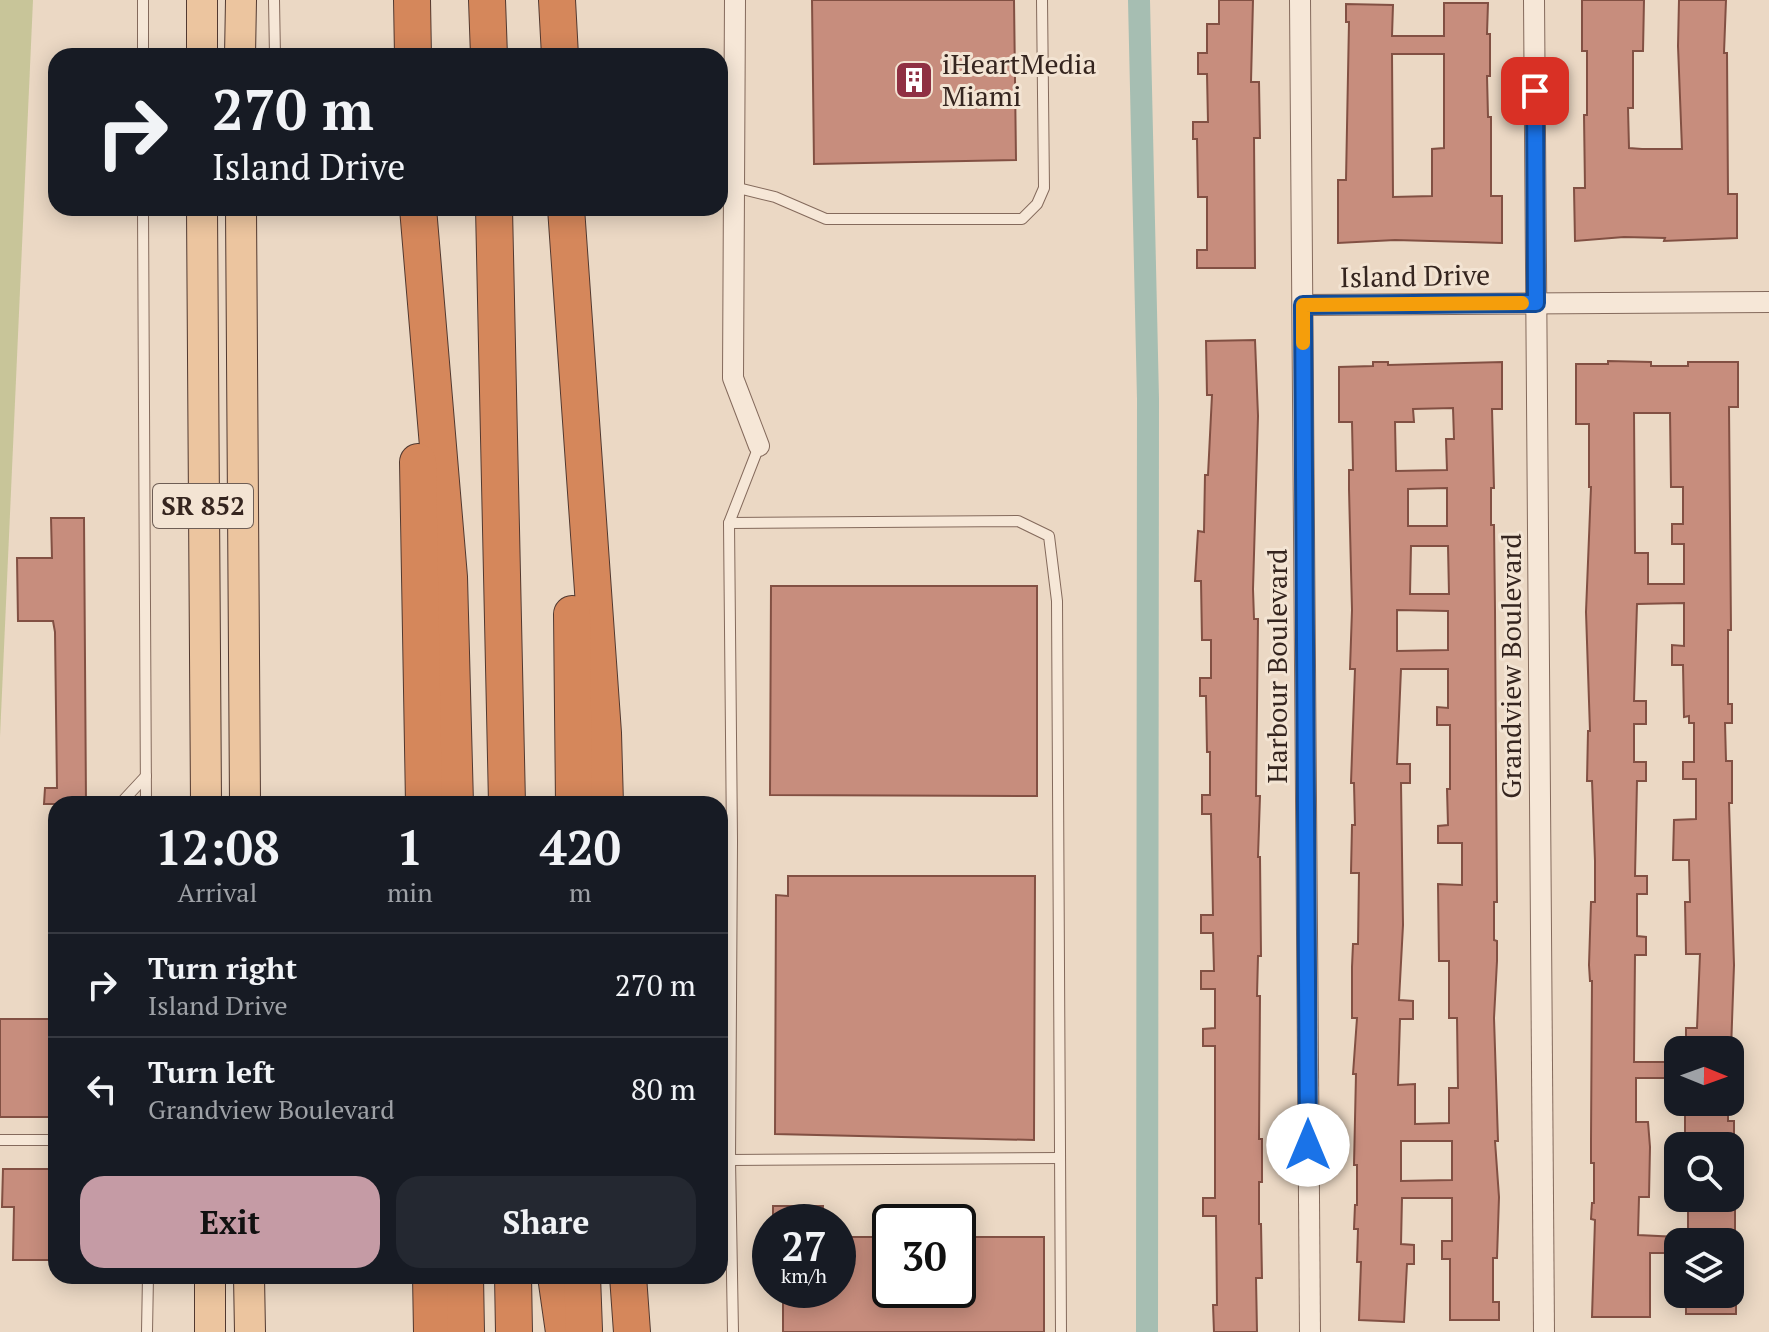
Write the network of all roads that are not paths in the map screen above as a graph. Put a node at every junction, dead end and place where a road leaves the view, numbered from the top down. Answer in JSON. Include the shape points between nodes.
{"nodes":[{"id":1,"x":143,"y":0,"type":"edge"},
{"id":2,"x":202,"y":0,"type":"edge"},
{"id":3,"x":241,"y":0,"type":"edge"},
{"id":4,"x":274,"y":0,"type":"edge"},
{"id":5,"x":412,"y":0,"type":"edge"},
{"id":6,"x":487,"y":0,"type":"edge"},
{"id":7,"x":557,"y":0,"type":"edge"},
{"id":8,"x":735,"y":0,"type":"edge"},
{"id":9,"x":1042,"y":0,"type":"edge"},
{"id":10,"x":1300,"y":0,"type":"edge"},
{"id":11,"x":1534,"y":0,"type":"edge"},
{"id":12,"x":143,"y":48,"type":"edge"},
{"id":13,"x":202,"y":48,"type":"edge"},
{"id":14,"x":240,"y":48,"type":"edge"},
{"id":15,"x":275,"y":48,"type":"edge"},
{"id":16,"x":413,"y":48,"type":"edge"},
{"id":17,"x":489,"y":48,"type":"edge"},
{"id":18,"x":560,"y":48,"type":"edge"},
{"id":19,"x":734,"y":187,"type":"junction"},
{"id":20,"x":143,"y":216,"type":"edge"},
{"id":21,"x":202,"y":216,"type":"edge"},
{"id":22,"x":241,"y":216,"type":"edge"},
{"id":23,"x":416,"y":216,"type":"edge"},
{"id":24,"x":417,"y":216,"type":"edge"},
{"id":25,"x":494,"y":216,"type":"edge"},
{"id":26,"x":566,"y":216,"type":"edge"},
{"id":27,"x":567,"y":216,"type":"edge"},
{"id":28,"x":1769,"y":302,"type":"edge"},
{"id":29,"x":1536,"y":303,"type":"junction"},
{"id":30,"x":1303,"y":305,"type":"junction"},
{"id":31,"x":759,"y":446,"type":"joint"},
{"id":32,"x":729,"y":523,"type":"junction"},
{"id":33,"x":507,"y":757,"type":"junction"},
{"id":34,"x":146,"y":776,"type":"junction"},
{"id":35,"x":127,"y":796,"type":"edge"},
{"id":36,"x":146,"y":796,"type":"edge"},
{"id":37,"x":206,"y":796,"type":"edge"},
{"id":38,"x":245,"y":796,"type":"edge"},
{"id":39,"x":424,"y":796,"type":"edge"},
{"id":40,"x":455,"y":796,"type":"edge"},
{"id":41,"x":507,"y":796,"type":"edge"},
{"id":42,"x":514,"y":796,"type":"edge"},
{"id":43,"x":574,"y":796,"type":"edge"},
{"id":44,"x":605,"y":796,"type":"edge"},
{"id":45,"x":0,"y":1140,"type":"edge"},
{"id":46,"x":48,"y":1140,"type":"edge"},
{"id":47,"x":1060,"y":1158,"type":"junction"},
{"id":48,"x":730,"y":1160,"type":"junction"},
{"id":49,"x":148,"y":1284,"type":"edge"},
{"id":50,"x":210,"y":1284,"type":"edge"},
{"id":51,"x":249,"y":1284,"type":"edge"},
{"id":52,"x":431,"y":1284,"type":"edge"},
{"id":53,"x":465,"y":1284,"type":"edge"},
{"id":54,"x":513,"y":1284,"type":"edge"},
{"id":55,"x":557,"y":1284,"type":"edge"},
{"id":56,"x":582,"y":1284,"type":"edge"},
{"id":57,"x":629,"y":1284,"type":"edge"},
{"id":58,"x":147,"y":1332,"type":"edge"},
{"id":59,"x":210,"y":1332,"type":"edge"},
{"id":60,"x":250,"y":1332,"type":"edge"},
{"id":61,"x":432,"y":1332,"type":"edge"},
{"id":62,"x":466,"y":1332,"type":"edge"},
{"id":63,"x":514,"y":1332,"type":"edge"},
{"id":64,"x":564,"y":1332,"type":"edge"},
{"id":65,"x":584,"y":1332,"type":"edge"},
{"id":66,"x":632,"y":1332,"type":"edge"},
{"id":67,"x":733,"y":1332,"type":"edge"},
{"id":68,"x":1061,"y":1332,"type":"edge"},
{"id":69,"x":1310,"y":1332,"type":"edge"},
{"id":70,"x":1544,"y":1332,"type":"edge"}],
"edges":[{"from":1,"to":12,"type":"lane"},
{"from":2,"to":13,"type":"main road"},
{"from":3,"to":14,"type":"main road"},
{"from":4,"to":15,"type":"lane"},
{"from":5,"to":16,"type":"highway"},
{"from":6,"to":17,"type":"highway"},
{"from":7,"to":18,"type":"highway"},
{"from":8,"to":19,"type":"street"},
{"from":9,"to":19,"type":"lane","via":[[1044,188],[1022,219],[826,219],[775,197]]},
{"from":10,"to":30,"type":"street","name":"Harbour Boulevard"},
{"from":11,"to":29,"type":"street","name":"Grandview Boulevard"},
{"from":19,"to":31,"type":"street","via":[[733,378]]},
{"from":20,"to":34,"type":"lane"},
{"from":21,"to":37,"type":"main road","number":"SR 852"},
{"from":22,"to":38,"type":"main road","number":"SR 852"},
{"from":23,"to":39,"type":"highway"},
{"from":24,"to":40,"type":"highway","via":[[449,577]]},
{"from":25,"to":33,"type":"highway"},
{"from":26,"to":43,"type":"highway"},
{"from":27,"to":44,"type":"highway"},
{"from":28,"to":29,"type":"street","name":"Island Drive"},
{"from":29,"to":30,"type":"street","name":"Island Drive"},
{"from":29,"to":70,"type":"street","name":"Grandview Boulevard"},
{"from":30,"to":69,"type":"street","name":"Harbour Boulevard"},
{"from":31,"to":32,"type":"lane"},
{"from":32,"to":47,"type":"lane","via":[[1018,521],[1049,536],[1057,601]]},
{"from":32,"to":48,"type":"lane"},
{"from":33,"to":41,"type":"highway"},
{"from":33,"to":42,"type":"highway"},
{"from":34,"to":35,"type":"lane"},
{"from":34,"to":36,"type":"lane"},
{"from":45,"to":46,"type":"lane"},
{"from":47,"to":48,"type":"lane"},
{"from":47,"to":68,"type":"lane"},
{"from":48,"to":67,"type":"lane"},
{"from":49,"to":58,"type":"lane"},
{"from":50,"to":59,"type":"main road"},
{"from":51,"to":60,"type":"main road"},
{"from":52,"to":61,"type":"highway"},
{"from":53,"to":62,"type":"highway"},
{"from":54,"to":63,"type":"highway"},
{"from":55,"to":64,"type":"highway"},
{"from":56,"to":65,"type":"highway"},
{"from":57,"to":66,"type":"highway"}]}
